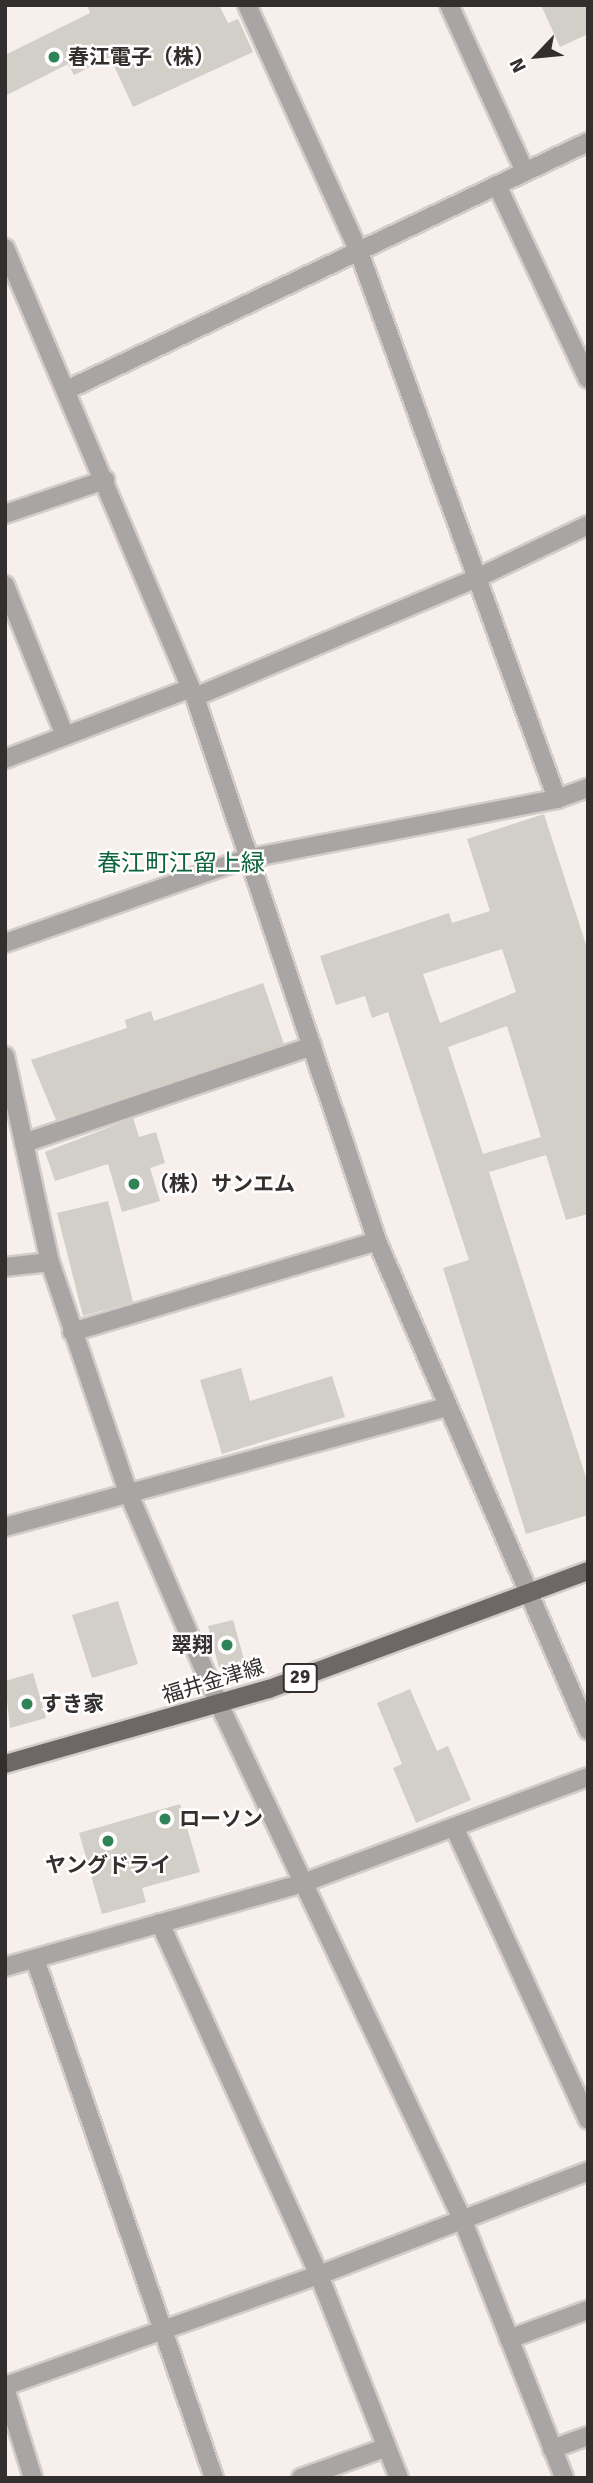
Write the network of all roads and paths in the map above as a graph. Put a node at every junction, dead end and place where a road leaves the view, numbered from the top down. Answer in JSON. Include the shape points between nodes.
{"nodes":[{"id":1,"x":247,"y":5,"type":"edge"},
{"id":2,"x":449,"y":5,"type":"edge"},
{"id":3,"x":588,"y":142,"type":"edge"},
{"id":4,"x":525,"y":172,"type":"junction"},
{"id":5,"x":497,"y":185,"type":"junction"},
{"id":6,"x":5,"y":248,"type":"edge"},
{"id":7,"x":359,"y":252,"type":"junction"},
{"id":8,"x":588,"y":379,"type":"edge"},
{"id":9,"x":69,"y":389,"type":"junction"},
{"id":10,"x":105,"y":480,"type":"junction"},
{"id":11,"x":5,"y":514,"type":"edge"},
{"id":12,"x":588,"y":525,"type":"edge"},
{"id":13,"x":477,"y":578,"type":"junction"},
{"id":14,"x":5,"y":585,"type":"edge"},
{"id":15,"x":193,"y":692,"type":"junction"},
{"id":16,"x":65,"y":736,"type":"junction"},
{"id":17,"x":5,"y":759,"type":"edge"},
{"id":18,"x":588,"y":788,"type":"edge"},
{"id":19,"x":557,"y":799,"type":"junction"},
{"id":20,"x":245,"y":859,"type":"junction"},
{"id":21,"x":5,"y":943,"type":"edge"},
{"id":22,"x":312,"y":1046,"type":"junction"},
{"id":23,"x":5,"y":1056,"type":"edge"},
{"id":24,"x":24,"y":1143,"type":"junction"},
{"id":25,"x":377,"y":1241,"type":"junction"},
{"id":26,"x":50,"y":1262,"type":"junction"},
{"id":27,"x":5,"y":1267,"type":"edge"},
{"id":28,"x":72,"y":1332,"type":"junction"},
{"id":29,"x":447,"y":1407,"type":"junction"},
{"id":30,"x":128,"y":1492,"type":"junction"},
{"id":31,"x":5,"y":1527,"type":"edge"},
{"id":32,"x":588,"y":1571,"type":"edge"},
{"id":33,"x":527,"y":1596,"type":"junction"},
{"id":34,"x":219,"y":1704,"type":"junction"},
{"id":35,"x":588,"y":1730,"type":"edge"},
{"id":36,"x":5,"y":1764,"type":"edge"},
{"id":37,"x":588,"y":1777,"type":"edge"},
{"id":38,"x":454,"y":1827,"type":"junction"},
{"id":39,"x":303,"y":1883,"type":"junction"},
{"id":40,"x":160,"y":1923,"type":"junction"},
{"id":41,"x":35,"y":1959,"type":"junction"},
{"id":42,"x":5,"y":1967,"type":"edge"},
{"id":43,"x":588,"y":2120,"type":"edge"},
{"id":44,"x":588,"y":2171,"type":"edge"},
{"id":45,"x":463,"y":2221,"type":"junction"},
{"id":46,"x":319,"y":2275,"type":"junction"},
{"id":47,"x":588,"y":2310,"type":"edge"},
{"id":48,"x":162,"y":2330,"type":"junction"},
{"id":49,"x":509,"y":2339,"type":"junction"},
{"id":50,"x":5,"y":2387,"type":"edge"},
{"id":51,"x":588,"y":2436,"type":"edge"},
{"id":52,"x":387,"y":2447,"type":"junction"},
{"id":53,"x":552,"y":2449,"type":"junction"},
{"id":54,"x":33,"y":2478,"type":"edge"},
{"id":55,"x":214,"y":2478,"type":"edge"},
{"id":56,"x":301,"y":2478,"type":"edge"},
{"id":57,"x":399,"y":2478,"type":"edge"},
{"id":58,"x":564,"y":2478,"type":"edge"}],
"edges":[{"from":1,"to":7,"type":"street"},
{"from":2,"to":4,"type":"street"},
{"from":3,"to":4,"type":"street"},
{"from":4,"to":5,"type":"street"},
{"from":5,"to":7,"type":"street"},
{"from":5,"to":8,"type":"street"},
{"from":6,"to":9,"type":"street"},
{"from":7,"to":9,"type":"street"},
{"from":7,"to":13,"type":"street"},
{"from":9,"to":10,"type":"street"},
{"from":10,"to":11,"type":"street"},
{"from":10,"to":15,"type":"street"},
{"from":12,"to":13,"type":"street"},
{"from":13,"to":15,"type":"street"},
{"from":13,"to":19,"type":"street"},
{"from":14,"to":16,"type":"street"},
{"from":15,"to":16,"type":"street"},
{"from":15,"to":20,"type":"street"},
{"from":16,"to":17,"type":"street"},
{"from":18,"to":19,"type":"street"},
{"from":19,"to":20,"type":"street"},
{"from":20,"to":21,"type":"street"},
{"from":20,"to":22,"type":"street"},
{"from":22,"to":24,"type":"street"},
{"from":22,"to":25,"type":"street"},
{"from":23,"to":24,"type":"street"},
{"from":24,"to":26,"type":"street"},
{"from":25,"to":28,"type":"street"},
{"from":25,"to":29,"type":"street"},
{"from":26,"to":27,"type":"street"},
{"from":26,"to":28,"type":"street"},
{"from":28,"to":30,"type":"street"},
{"from":29,"to":30,"type":"street"},
{"from":29,"to":33,"type":"street"},
{"from":30,"to":31,"type":"street"},
{"from":30,"to":34,"type":"street"},
{"from":32,"to":33,"type":"main road","name":"福井金津線","number":"29"},
{"from":33,"to":34,"type":"main road","name":"福井金津線","number":"29"},
{"from":33,"to":35,"type":"street"},
{"from":34,"to":36,"type":"main road","name":"福井金津線","number":"29"},
{"from":34,"to":39,"type":"street"},
{"from":37,"to":38,"type":"street"},
{"from":38,"to":39,"type":"street"},
{"from":38,"to":43,"type":"street"},
{"from":39,"to":40,"type":"street"},
{"from":39,"to":45,"type":"street"},
{"from":40,"to":41,"type":"street"},
{"from":40,"to":46,"type":"street"},
{"from":41,"to":42,"type":"street"},
{"from":41,"to":48,"type":"street"},
{"from":44,"to":45,"type":"street"},
{"from":45,"to":46,"type":"street"},
{"from":45,"to":49,"type":"street"},
{"from":46,"to":48,"type":"street"},
{"from":46,"to":52,"type":"street"},
{"from":47,"to":49,"type":"street"},
{"from":48,"to":50,"type":"street"},
{"from":48,"to":55,"type":"street"},
{"from":49,"to":53,"type":"street"},
{"from":50,"to":54,"type":"street"},
{"from":51,"to":53,"type":"street"},
{"from":52,"to":56,"type":"street"},
{"from":52,"to":57,"type":"street"},
{"from":53,"to":58,"type":"street"}]}
